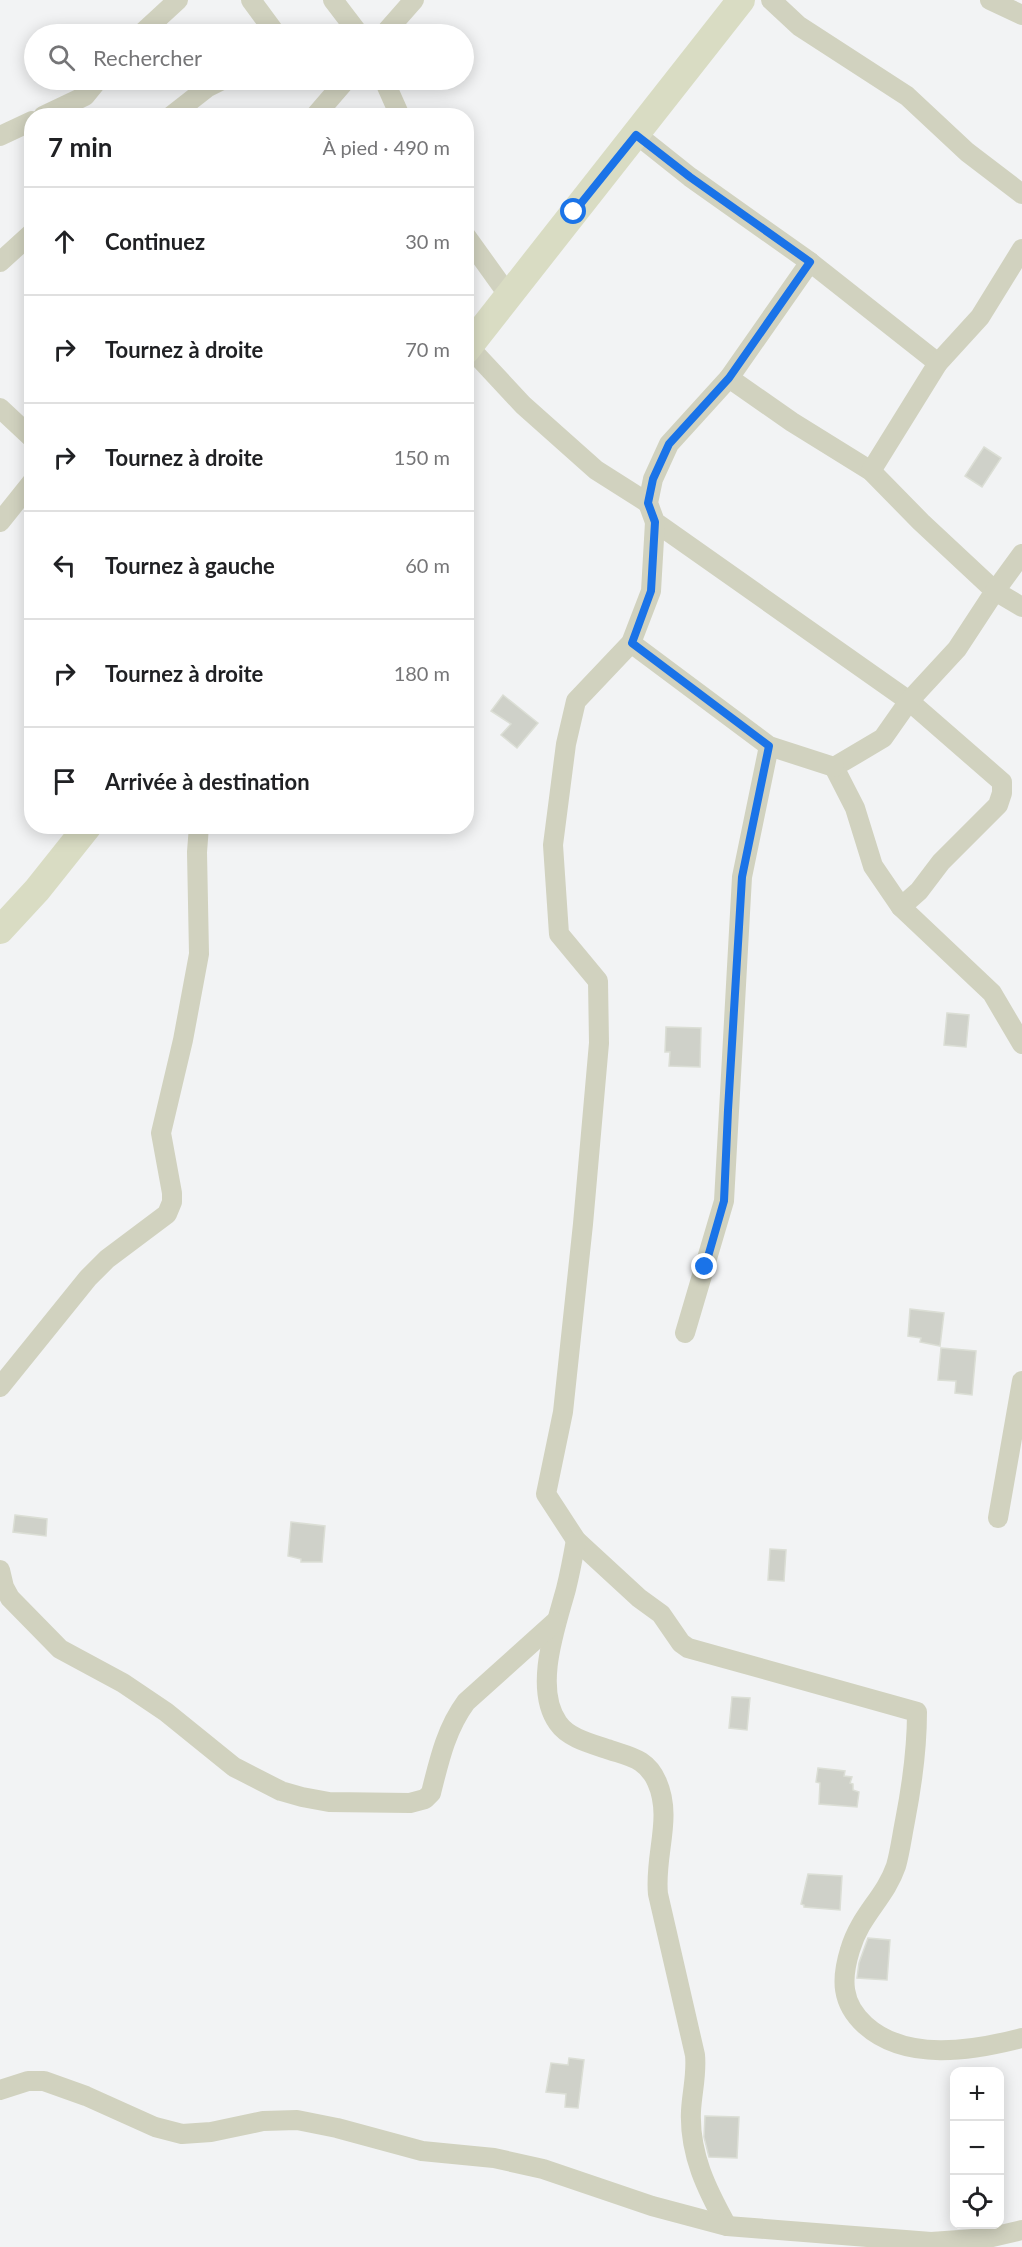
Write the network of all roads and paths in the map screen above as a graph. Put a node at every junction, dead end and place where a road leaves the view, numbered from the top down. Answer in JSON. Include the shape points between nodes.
{"nodes":[{"id":1,"x":178,"y":0,"type":"edge"},
{"id":2,"x":251,"y":0,"type":"edge"},
{"id":3,"x":333,"y":0,"type":"edge"},
{"id":4,"x":414,"y":0,"type":"edge"},
{"id":5,"x":741,"y":0,"type":"edge"},
{"id":6,"x":771,"y":0,"type":"edge"},
{"id":7,"x":990,"y":0,"type":"edge"},
{"id":8,"x":1022,"y":15,"type":"edge"},
{"id":9,"x":152,"y":24,"type":"edge"},
{"id":10,"x":269,"y":24,"type":"edge"},
{"id":11,"x":351,"y":24,"type":"edge"},
{"id":12,"x":393,"y":24,"type":"edge"},
{"id":13,"x":90,"y":90,"type":"edge"},
{"id":14,"x":199,"y":90,"type":"edge"},
{"id":15,"x":337,"y":90,"type":"edge"},
{"id":16,"x":388,"y":90,"type":"edge"},
{"id":17,"x":85,"y":96,"type":"junction"},
{"id":18,"x":60,"y":108,"type":"edge"},
{"id":19,"x":84,"y":108,"type":"edge"},
{"id":20,"x":180,"y":108,"type":"edge"},
{"id":21,"x":322,"y":108,"type":"edge"},
{"id":22,"x":396,"y":108,"type":"edge"},
{"id":23,"x":24,"y":125,"type":"edge"},
{"id":24,"x":636,"y":135,"type":"junction"},
{"id":25,"x":0,"y":136,"type":"edge"},
{"id":26,"x":1022,"y":194,"type":"edge"},
{"id":27,"x":24,"y":240,"type":"edge"},
{"id":28,"x":474,"y":247,"type":"edge"},
{"id":29,"x":1022,"y":249,"type":"edge"},
{"id":30,"x":0,"y":262,"type":"edge"},
{"id":31,"x":810,"y":262,"type":"junction"},
{"id":32,"x":509,"y":296,"type":"junction"},
{"id":33,"x":474,"y":341,"type":"edge"},
{"id":34,"x":474,"y":355,"type":"edge"},
{"id":35,"x":938,"y":363,"type":"junction"},
{"id":36,"x":729,"y":378,"type":"junction"},
{"id":37,"x":0,"y":408,"type":"edge"},
{"id":38,"x":24,"y":430,"type":"edge"},
{"id":39,"x":872,"y":471,"type":"junction"},
{"id":40,"x":24,"y":492,"type":"edge"},
{"id":41,"x":652,"y":512,"type":"junction"},
{"id":42,"x":0,"y":522,"type":"edge"},
{"id":43,"x":1022,"y":554,"type":"edge"},
{"id":44,"x":995,"y":591,"type":"junction"},
{"id":45,"x":1022,"y":607,"type":"edge"},
{"id":46,"x":632,"y":643,"type":"junction"},
{"id":47,"x":909,"y":701,"type":"junction"},
{"id":48,"x":769,"y":746,"type":"junction"},
{"id":49,"x":834,"y":767,"type":"junction"},
{"id":50,"x":82,"y":834,"type":"edge"},
{"id":51,"x":198,"y":834,"type":"edge"},
{"id":52,"x":901,"y":907,"type":"junction"},
{"id":53,"x":0,"y":930,"type":"edge"},
{"id":54,"x":1022,"y":1044,"type":"edge"},
{"id":55,"x":685,"y":1334,"type":"dead end"},
{"id":56,"x":1022,"y":1381,"type":"edge"},
{"id":57,"x":0,"y":1387,"type":"edge"},
{"id":58,"x":998,"y":1518,"type":"dead end"},
{"id":59,"x":576,"y":1540,"type":"junction"},
{"id":60,"x":0,"y":1570,"type":"edge"},
{"id":61,"x":555,"y":1622,"type":"junction"},
{"id":62,"x":1022,"y":2038,"type":"edge"},
{"id":63,"x":0,"y":2090,"type":"edge"},
{"id":64,"x":727,"y":2226,"type":"junction"},
{"id":65,"x":1022,"y":2230,"type":"edge"},
{"id":66,"x":790,"y":2239,"type":"edge"}],
"edges":[{"from":1,"to":9,"type":"street"},
{"from":2,"to":10,"type":"street"},
{"from":3,"to":11,"type":"street"},
{"from":4,"to":12,"type":"street"},
{"from":5,"to":24,"type":"street"},
{"from":6,"to":26,"type":"street","via":[[799,27],[907,96],[967,152]]},
{"from":7,"to":8,"type":"street"},
{"from":13,"to":17,"type":"street"},
{"from":14,"to":20,"type":"street"},
{"from":15,"to":21,"type":"street"},
{"from":16,"to":22,"type":"street"},
{"from":17,"to":18,"type":"street"},
{"from":17,"to":19,"type":"street"},
{"from":23,"to":25,"type":"street"},
{"from":24,"to":31,"type":"street"},
{"from":24,"to":32,"type":"street"},
{"from":27,"to":30,"type":"street"},
{"from":28,"to":32,"type":"street"},
{"from":29,"to":35,"type":"street","via":[[980,317]]},
{"from":31,"to":35,"type":"street"},
{"from":31,"to":36,"type":"street"},
{"from":32,"to":33,"type":"street"},
{"from":34,"to":41,"type":"street","via":[[596,470]]},
{"from":35,"to":39,"type":"street"},
{"from":36,"to":39,"type":"street"},
{"from":36,"to":41,"type":"street","via":[[669,444],[653,479]]},
{"from":37,"to":38,"type":"street"},
{"from":39,"to":44,"type":"street"},
{"from":40,"to":42,"type":"street"},
{"from":41,"to":46,"type":"street","via":[[651,591]]},
{"from":41,"to":47,"type":"street"},
{"from":43,"to":44,"type":"street"},
{"from":44,"to":45,"type":"street"},
{"from":44,"to":47,"type":"street","via":[[957,650]]},
{"from":46,"to":48,"type":"street"},
{"from":46,"to":59,"type":"street","via":[[576,701],[566,744],[553,845],[559,934],[598,981],[599,1043],[583,1224],[563,1412],[546,1494]]},
{"from":47,"to":49,"type":"street","via":[[883,738]]},
{"from":47,"to":52,"type":"street","via":[[1002,782],[1002,793],[998,804]]},
{"from":48,"to":49,"type":"street"},
{"from":48,"to":55,"type":"street","via":[[742,877],[724,1201]]},
{"from":49,"to":52,"type":"street","via":[[855,808],[873,866]]},
{"from":50,"to":53,"type":"street"},
{"from":51,"to":57,"type":"street","via":[[199,954],[161,1133],[171,1208],[88,1278]]},
{"from":52,"to":54,"type":"street","via":[[992,993]]},
{"from":56,"to":58,"type":"street"},
{"from":59,"to":61,"type":"street"},
{"from":59,"to":62,"type":"street","via":[[662,1614],[688,1648],[917,1712],[912,1785],[898,1857],[884,1891],[856,1932],[843,1977],[844,1995],[851,2010],[873,2032],[906,2046],[960,2049]]},
{"from":60,"to":61,"type":"street","via":[[10,1598],[60,1649],[166,1712],[234,1767],[281,1791],[329,1802],[410,1803],[425,1799],[448,1732],[461,1709]]},
{"from":61,"to":64,"type":"street","via":[[548,1683],[557,1722],[576,1737],[645,1763],[662,1796],[656,1874],[695,2055],[693,2145],[700,2172]]},
{"from":63,"to":64,"type":"street","via":[[28,2081],[44,2081],[155,2127],[182,2133],[297,2120],[422,2151],[494,2158],[543,2169],[652,2206]]},
{"from":64,"to":66,"type":"street"},
{"from":65,"to":66,"type":"street","via":[[988,2238],[931,2242]]}]}
